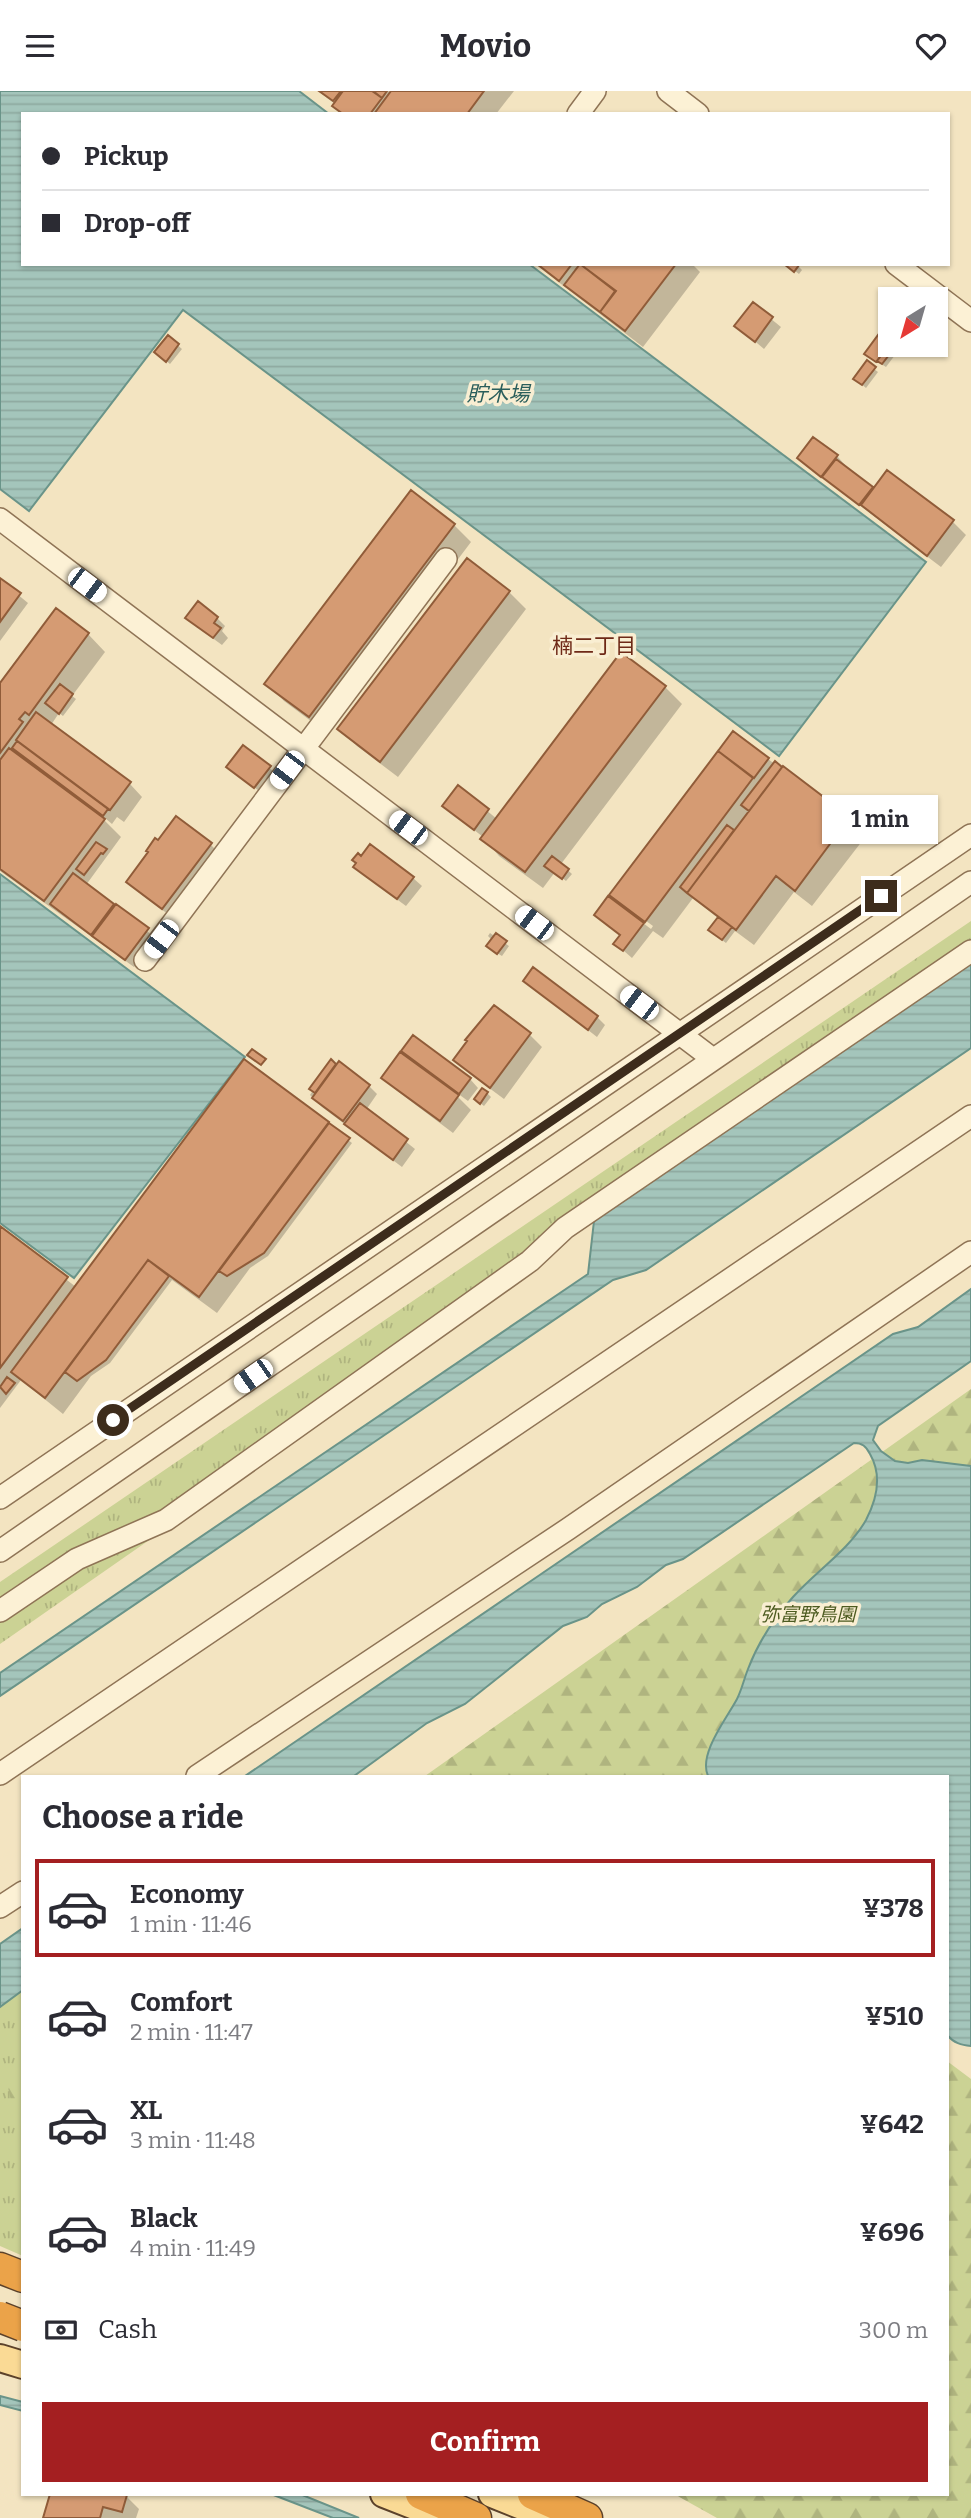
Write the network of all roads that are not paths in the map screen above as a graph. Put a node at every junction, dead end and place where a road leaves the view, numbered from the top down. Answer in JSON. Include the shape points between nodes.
{"nodes":[{"id":1,"x":595,"y":91,"type":"edge"},
{"id":2,"x":668,"y":91,"type":"edge"},
{"id":3,"x":579,"y":112,"type":"edge"},
{"id":4,"x":695,"y":112,"type":"edge"},
{"id":5,"x":900,"y":266,"type":"edge"},
{"id":6,"x":971,"y":321,"type":"edge"},
{"id":7,"x":0,"y":519,"type":"edge"},
{"id":8,"x":446,"y":558,"type":"dead end"},
{"id":9,"x":303,"y":749,"type":"junction"},
{"id":10,"x":971,"y":835,"type":"edge"},
{"id":11,"x":971,"y":882,"type":"edge"},
{"id":12,"x":971,"y":951,"type":"edge"},
{"id":13,"x":145,"y":960,"type":"dead end"},
{"id":14,"x":679,"y":1033,"type":"junction"},
{"id":15,"x":713,"y":1059,"type":"junction"},
{"id":16,"x":971,"y":1116,"type":"edge"},
{"id":17,"x":971,"y":1252,"type":"edge"},
{"id":18,"x":0,"y":1498,"type":"edge"},
{"id":19,"x":0,"y":1551,"type":"edge"},
{"id":20,"x":0,"y":1611,"type":"edge"},
{"id":21,"x":0,"y":1774,"type":"edge"},
{"id":22,"x":199,"y":1775,"type":"edge"},
{"id":23,"x":21,"y":1893,"type":"edge"},
{"id":24,"x":0,"y":1907,"type":"edge"},
{"id":25,"x":0,"y":2268,"type":"edge"},
{"id":26,"x":21,"y":2276,"type":"edge"},
{"id":27,"x":0,"y":2318,"type":"edge"},
{"id":28,"x":21,"y":2325,"type":"edge"},
{"id":29,"x":0,"y":2358,"type":"edge"},
{"id":30,"x":21,"y":2364,"type":"edge"},
{"id":31,"x":389,"y":2496,"type":"edge"},
{"id":32,"x":426,"y":2496,"type":"edge"},
{"id":33,"x":497,"y":2496,"type":"edge"},
{"id":34,"x":538,"y":2496,"type":"edge"},
{"id":35,"x":445,"y":2518,"type":"edge"},
{"id":36,"x":476,"y":2518,"type":"edge"},
{"id":37,"x":552,"y":2518,"type":"edge"},
{"id":38,"x":587,"y":2518,"type":"edge"}],
"edges":[{"from":1,"to":3,"type":"street"},
{"from":2,"to":4,"type":"street"},
{"from":5,"to":6,"type":"street"},
{"from":7,"to":9,"type":"street"},
{"from":8,"to":9,"type":"street"},
{"from":9,"to":13,"type":"street"},
{"from":9,"to":14,"type":"street"},
{"from":10,"to":14,"type":"street"},
{"from":11,"to":15,"type":"street"},
{"from":12,"to":20,"type":"street","via":[[565,1227],[530,1261],[166,1520],[77,1559]]},
{"from":14,"to":15,"type":"street"},
{"from":14,"to":18,"type":"street"},
{"from":15,"to":19,"type":"street"},
{"from":16,"to":21,"type":"street"},
{"from":17,"to":22,"type":"street"},
{"from":23,"to":24,"type":"street"},
{"from":25,"to":26,"type":"highway"},
{"from":27,"to":28,"type":"highway","bridge":true},
{"from":29,"to":30,"type":"main road"},
{"from":31,"to":35,"type":"main road"},
{"from":32,"to":36,"type":"highway"},
{"from":33,"to":37,"type":"main road"},
{"from":34,"to":38,"type":"highway"}]}
